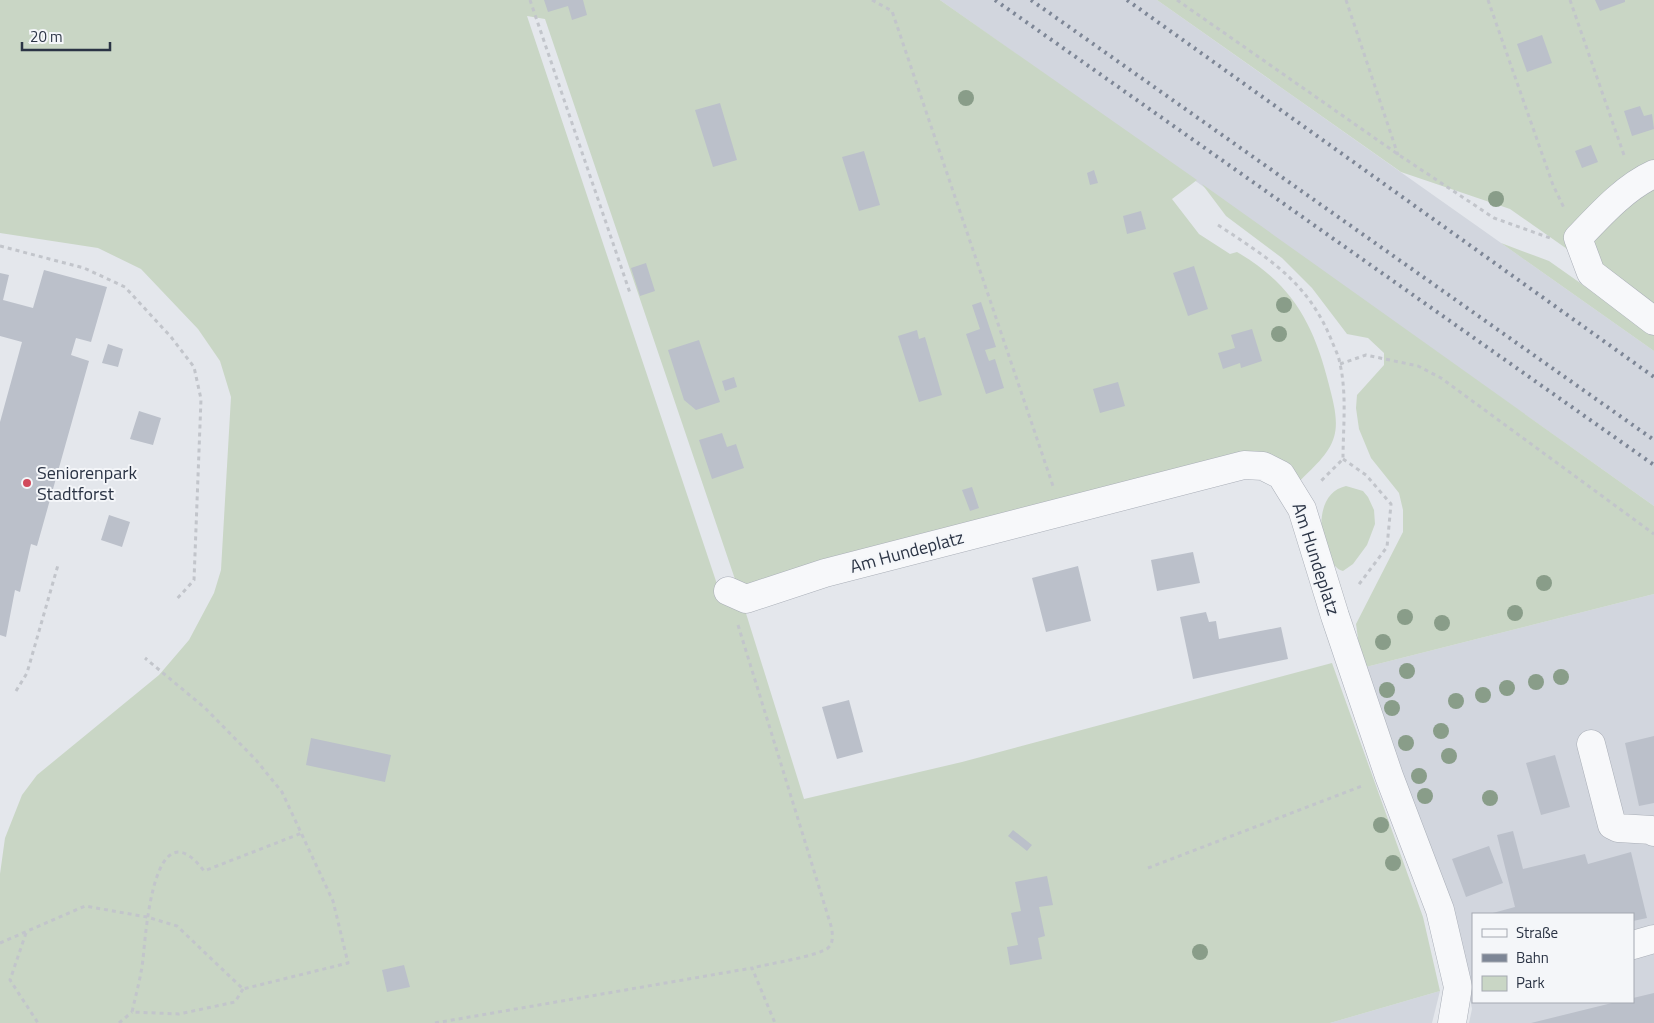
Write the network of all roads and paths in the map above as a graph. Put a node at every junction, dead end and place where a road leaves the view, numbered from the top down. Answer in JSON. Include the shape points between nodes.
{"nodes":[{"id":1,"x":530,"y":0,"type":"edge"},
{"id":2,"x":872,"y":0,"type":"edge"},
{"id":3,"x":1177,"y":0,"type":"edge"},
{"id":4,"x":1346,"y":0,"type":"edge"},
{"id":5,"x":1488,"y":0,"type":"edge"},
{"id":6,"x":1570,"y":0,"type":"edge"},
{"id":7,"x":1617,"y":138,"type":"dead end"},
{"id":8,"x":1399,"y":155,"type":"junction"},
{"id":9,"x":1654,"y":174,"type":"edge"},
{"id":10,"x":1553,"y":185,"type":"dead end"},
{"id":11,"x":1218,"y":225,"type":"dead end"},
{"id":12,"x":1578,"y":238,"type":"junction"},
{"id":13,"x":0,"y":246,"type":"edge"},
{"id":14,"x":630,"y":293,"type":"dead end"},
{"id":15,"x":1654,"y":321,"type":"edge"},
{"id":16,"x":1340,"y":364,"type":"junction"},
{"id":17,"x":1343,"y":460,"type":"junction"},
{"id":18,"x":1302,"y":509,"type":"junction"},
{"id":19,"x":1061,"y":511,"type":"junction"},
{"id":20,"x":1654,"y":534,"type":"edge"},
{"id":21,"x":58,"y":565,"type":"dead end"},
{"id":22,"x":728,"y":591,"type":"joint"},
{"id":23,"x":176,"y":600,"type":"dead end"},
{"id":24,"x":1335,"y":616,"type":"junction"},
{"id":25,"x":146,"y":658,"type":"dead end"},
{"id":26,"x":16,"y":691,"type":"dead end"},
{"id":27,"x":1591,"y":744,"type":"dead end"},
{"id":28,"x":1389,"y":776,"type":"junction"},
{"id":29,"x":1654,"y":832,"type":"edge"},
{"id":30,"x":302,"y":834,"type":"junction"},
{"id":31,"x":1148,"y":868,"type":"dead end"},
{"id":32,"x":146,"y":917,"type":"junction"},
{"id":33,"x":26,"y":933,"type":"junction"},
{"id":34,"x":1654,"y":939,"type":"edge"},
{"id":35,"x":0,"y":943,"type":"edge"},
{"id":36,"x":1634,"y":945,"type":"edge"},
{"id":37,"x":752,"y":968,"type":"junction"},
{"id":38,"x":1465,"y":985,"type":"edge"},
{"id":39,"x":244,"y":989,"type":"junction"},
{"id":40,"x":132,"y":1012,"type":"junction"},
{"id":41,"x":38,"y":1023,"type":"edge"},
{"id":42,"x":120,"y":1023,"type":"edge"},
{"id":43,"x":435,"y":1023,"type":"edge"},
{"id":44,"x":775,"y":1023,"type":"edge"},
{"id":45,"x":1452,"y":1023,"type":"edge"}],
"edges":[{"from":1,"to":14,"type":"path"},
{"from":2,"to":19,"type":"path","via":[[892,11]]},
{"from":3,"to":8,"type":"path"},
{"from":4,"to":8,"type":"path"},
{"from":5,"to":10,"type":"path"},
{"from":6,"to":7,"type":"path"},
{"from":8,"to":12,"type":"path","via":[[1494,218],[1547,238]]},
{"from":9,"to":12,"type":"street","via":[[1641,180]]},
{"from":11,"to":16,"type":"path","via":[[1274,262],[1305,292],[1327,330]]},
{"from":12,"to":15,"type":"street","via":[[1591,273]]},
{"from":13,"to":23,"type":"path","via":[[84,268],[125,287],[194,367],[202,399],[194,580]]},
{"from":16,"to":17,"type":"path"},
{"from":16,"to":20,"type":"path","via":[[1366,355],[1418,366],[1441,378]]},
{"from":17,"to":18,"type":"path","via":[[1320,481]]},
{"from":17,"to":24,"type":"path","via":[[1366,475],[1391,504],[1386,547]]},
{"from":18,"to":19,"type":"street","name":"Am Hundeplatz","via":[[1282,475],[1263,466],[1244,465]]},
{"from":18,"to":24,"type":"street","name":"Am Hundeplatz"},
{"from":19,"to":22,"type":"street","name":"Am Hundeplatz","via":[[824,573],[746,599]]},
{"from":21,"to":26,"type":"path","via":[[28,673]]},
{"from":22,"to":37,"type":"path","via":[[833,941],[828,948],[814,953]]},
{"from":24,"to":28,"type":"street","name":"Am Hundeplatz"},
{"from":25,"to":30,"type":"path","via":[[205,708],[256,760],[282,792]]},
{"from":27,"to":29,"type":"street","via":[[1612,825]]},
{"from":28,"to":31,"type":"path"},
{"from":28,"to":38,"type":"street","name":"Am Hundeplatz"},
{"from":30,"to":32,"type":"path","via":[[204,871],[194,857],[180,852],[168,856],[160,866]]},
{"from":30,"to":39,"type":"path","via":[[333,901],[348,963]]},
{"from":32,"to":33,"type":"path","via":[[84,906]]},
{"from":32,"to":39,"type":"path","via":[[177,926]]},
{"from":32,"to":40,"type":"path"},
{"from":33,"to":35,"type":"path"},
{"from":33,"to":41,"type":"path","via":[[10,980]]},
{"from":34,"to":36,"type":"street"},
{"from":37,"to":43,"type":"path"},
{"from":37,"to":44,"type":"path"},
{"from":38,"to":45,"type":"street","name":"Am Hundeplatz"},
{"from":39,"to":40,"type":"path","via":[[235,1002],[179,1014]]},
{"from":40,"to":42,"type":"path"}]}
